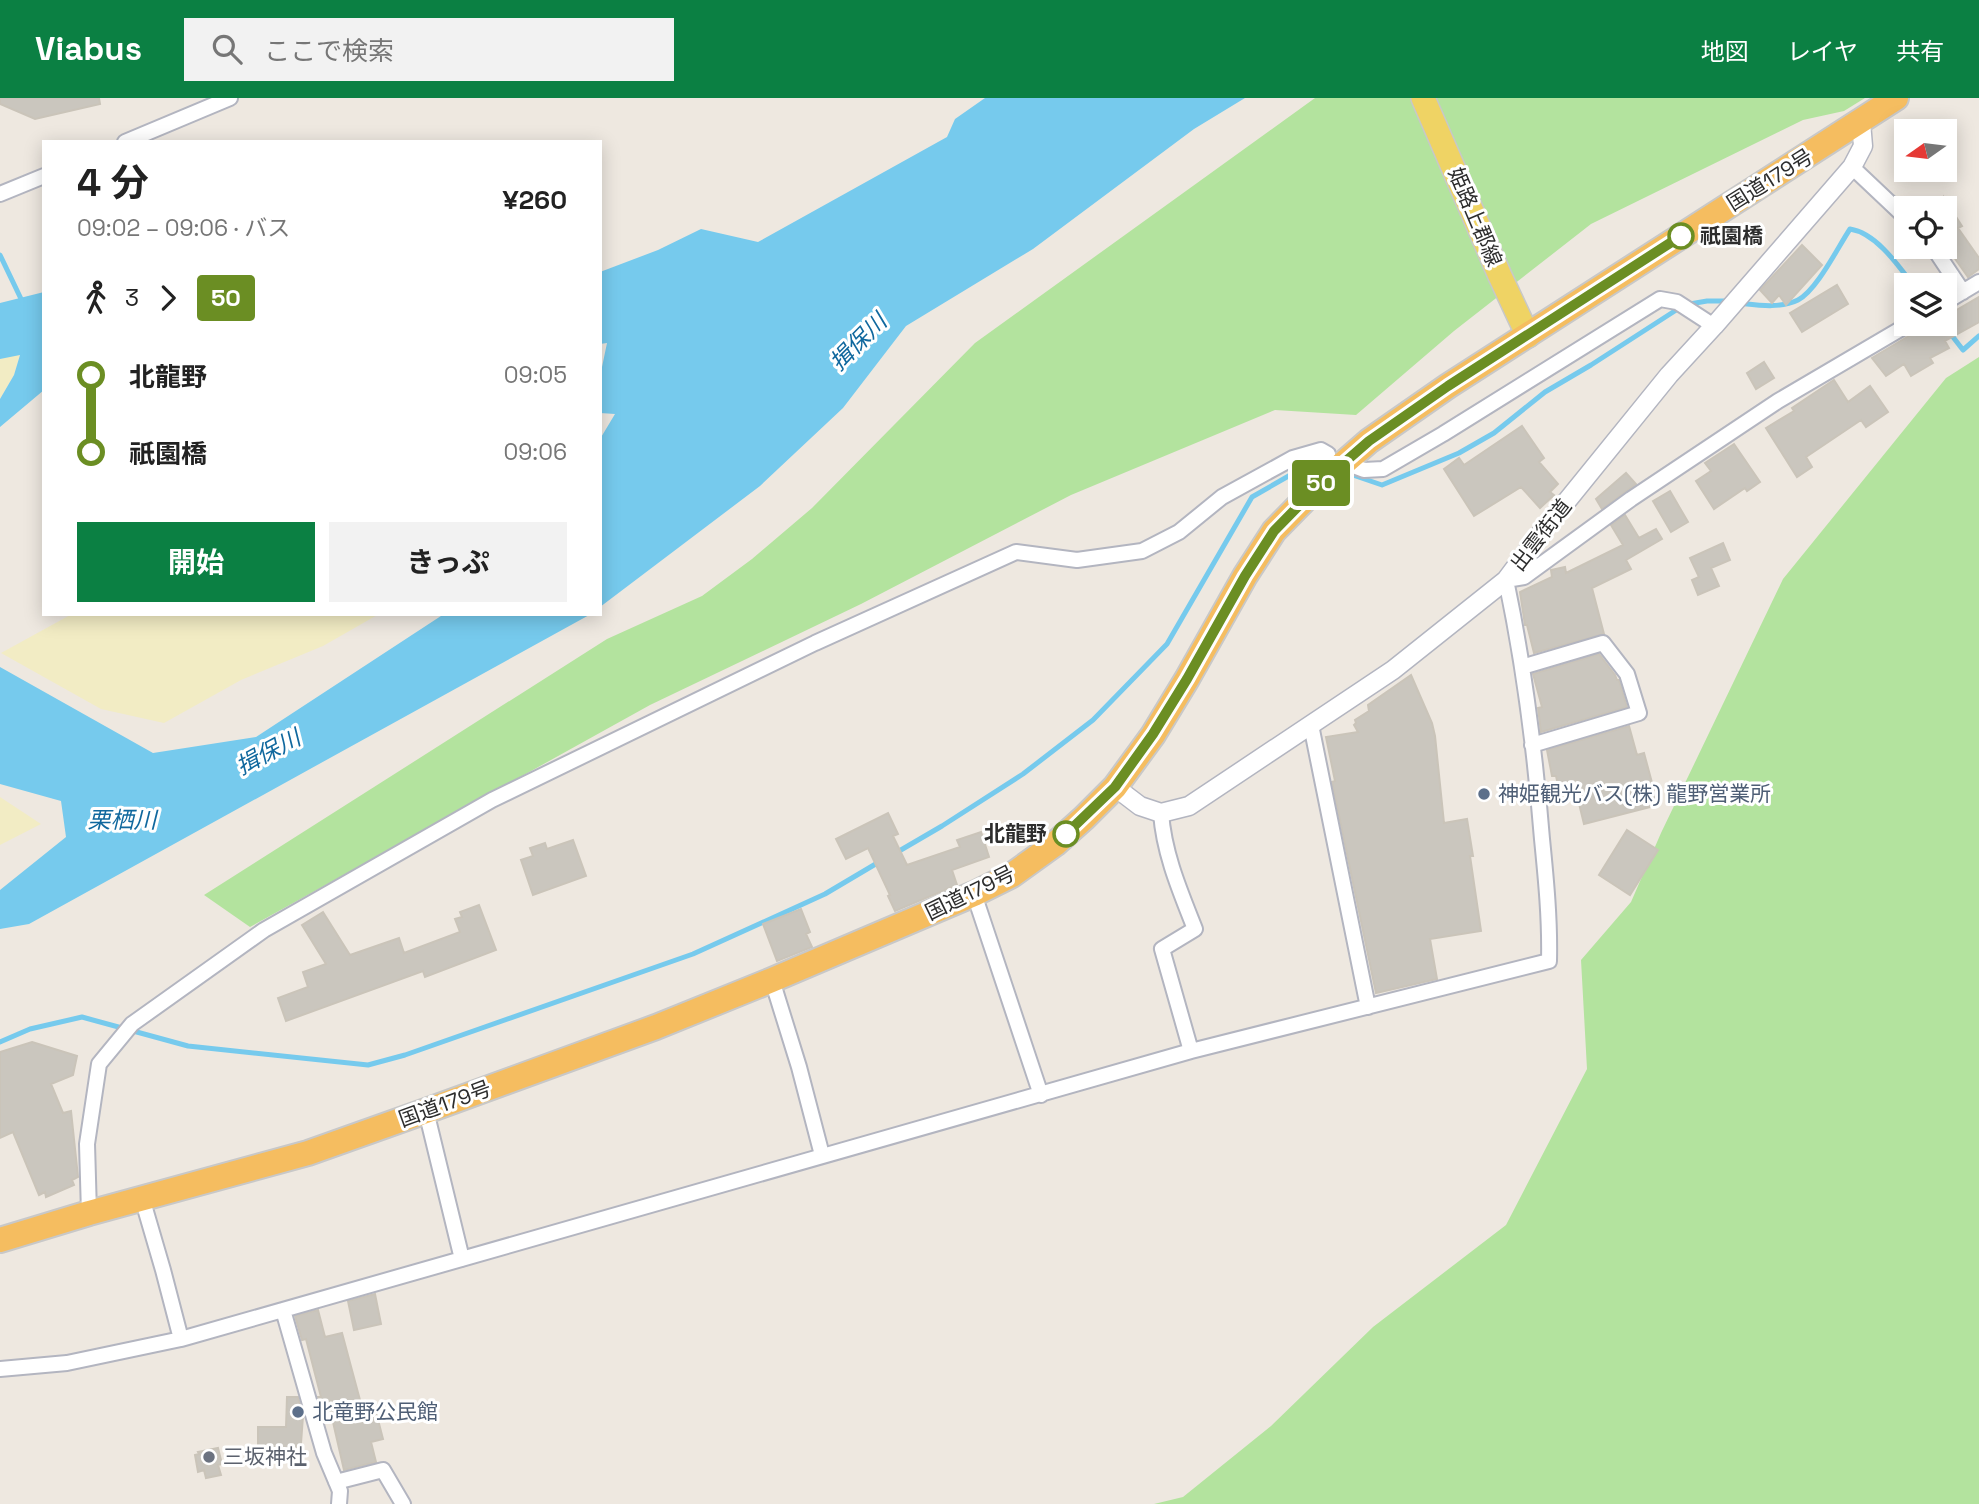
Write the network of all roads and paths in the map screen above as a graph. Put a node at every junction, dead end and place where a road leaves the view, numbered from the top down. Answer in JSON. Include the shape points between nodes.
{"nodes":[{"id":1,"x":230,"y":98,"type":"edge"},
{"id":2,"x":1423,"y":98,"type":"edge"},
{"id":3,"x":1896,"y":98,"type":"edge"},
{"id":4,"x":1861,"y":122,"type":"junction"},
{"id":5,"x":130,"y":140,"type":"edge"},
{"id":6,"x":1852,"y":167,"type":"junction"},
{"id":7,"x":42,"y":177,"type":"edge"},
{"id":8,"x":0,"y":194,"type":"edge"},
{"id":9,"x":1894,"y":207,"type":"edge"},
{"id":10,"x":1941,"y":259,"type":"edge"},
{"id":11,"x":1979,"y":282,"type":"edge"},
{"id":12,"x":1963,"y":292,"type":"junction"},
{"id":13,"x":1957,"y":295,"type":"edge"},
{"id":14,"x":1714,"y":326,"type":"junction"},
{"id":15,"x":1894,"y":333,"type":"edge"},
{"id":16,"x":1528,"y":336,"type":"junction"},
{"id":17,"x":1328,"y":454,"type":"dead end"},
{"id":18,"x":1356,"y":467,"type":"dead end"},
{"id":19,"x":1506,"y":580,"type":"junction"},
{"id":20,"x":1522,"y":667,"type":"junction"},
{"id":21,"x":1311,"y":725,"type":"junction"},
{"id":22,"x":1532,"y":745,"type":"junction"},
{"id":23,"x":1115,"y":787,"type":"junction"},
{"id":24,"x":1161,"y":813,"type":"junction"},
{"id":25,"x":974,"y":894,"type":"junction"},
{"id":26,"x":772,"y":980,"type":"junction"},
{"id":27,"x":1368,"y":1007,"type":"junction"},
{"id":28,"x":1191,"y":1051,"type":"junction"},
{"id":29,"x":1041,"y":1095,"type":"junction"},
{"id":30,"x":426,"y":1111,"type":"junction"},
{"id":31,"x":822,"y":1155,"type":"junction"},
{"id":32,"x":142,"y":1198,"type":"junction"},
{"id":33,"x":89,"y":1213,"type":"junction"},
{"id":34,"x":0,"y":1240,"type":"edge"},
{"id":35,"x":462,"y":1259,"type":"junction"},
{"id":36,"x":283,"y":1310,"type":"junction"},
{"id":37,"x":181,"y":1339,"type":"junction"},
{"id":38,"x":0,"y":1369,"type":"edge"},
{"id":39,"x":336,"y":1482,"type":"junction"},
{"id":40,"x":339,"y":1504,"type":"edge"},
{"id":41,"x":403,"y":1504,"type":"edge"}],
"edges":[{"from":1,"to":5,"type":"street"},
{"from":2,"to":16,"type":"main road","name":"姫路上郡線"},
{"from":3,"to":4,"type":"highway","name":"国道179号"},
{"from":4,"to":6,"type":"street","name":"出雲街道","via":[[1863,146]]},
{"from":4,"to":16,"type":"highway","name":"国道179号"},
{"from":6,"to":9,"type":"street"},
{"from":6,"to":14,"type":"street","name":"出雲街道"},
{"from":7,"to":8,"type":"street"},
{"from":10,"to":12,"type":"street"},
{"from":11,"to":12,"type":"street"},
{"from":12,"to":13,"type":"street"},
{"from":14,"to":18,"type":"street","via":[[1677,302],[1660,299],[1383,470]]},
{"from":14,"to":19,"type":"street","name":"出雲街道","via":[[1669,375]]},
{"from":15,"to":19,"type":"street","via":[[1777,401],[1524,577]]},
{"from":16,"to":23,"type":"highway","name":"国道179号","via":[[1369,441],[1274,531],[1153,734]]},
{"from":17,"to":33,"type":"street","via":[[1321,450],[1293,458],[1222,497],[1179,532],[1142,551],[1077,560],[1016,552],[757,670],[492,800],[264,930],[132,1024],[99,1064],[87,1144]]},
{"from":19,"to":20,"type":"street"},
{"from":19,"to":21,"type":"street","name":"出雲街道","via":[[1393,670]]},
{"from":20,"to":22,"type":"street"},
{"from":20,"to":22,"type":"street","via":[[1603,643],[1627,674],[1639,713]]},
{"from":21,"to":24,"type":"street","name":"出雲街道","via":[[1189,806]]},
{"from":21,"to":27,"type":"street"},
{"from":22,"to":27,"type":"street","via":[[1550,929],[1549,961]]},
{"from":23,"to":24,"type":"street","via":[[1140,806]]},
{"from":23,"to":25,"type":"highway","name":"国道179号","via":[[1037,858]]},
{"from":24,"to":28,"type":"street","via":[[1170,863],[1195,929],[1162,949]]},
{"from":25,"to":26,"type":"highway","name":"国道179号"},
{"from":25,"to":29,"type":"street"},
{"from":26,"to":30,"type":"highway","name":"国道179号"},
{"from":26,"to":31,"type":"street"},
{"from":27,"to":28,"type":"street"},
{"from":28,"to":29,"type":"street"},
{"from":29,"to":31,"type":"street"},
{"from":30,"to":32,"type":"highway","name":"国道179号","via":[[308,1153]]},
{"from":30,"to":35,"type":"street"},
{"from":31,"to":35,"type":"street"},
{"from":32,"to":33,"type":"highway","name":"国道179号"},
{"from":32,"to":37,"type":"street"},
{"from":33,"to":34,"type":"highway","name":"国道179号"},
{"from":35,"to":36,"type":"street"},
{"from":36,"to":37,"type":"street"},
{"from":36,"to":39,"type":"street"},
{"from":37,"to":38,"type":"street","via":[[67,1363]]},
{"from":39,"to":40,"type":"street"},
{"from":39,"to":41,"type":"street","via":[[383,1470]]}]}
